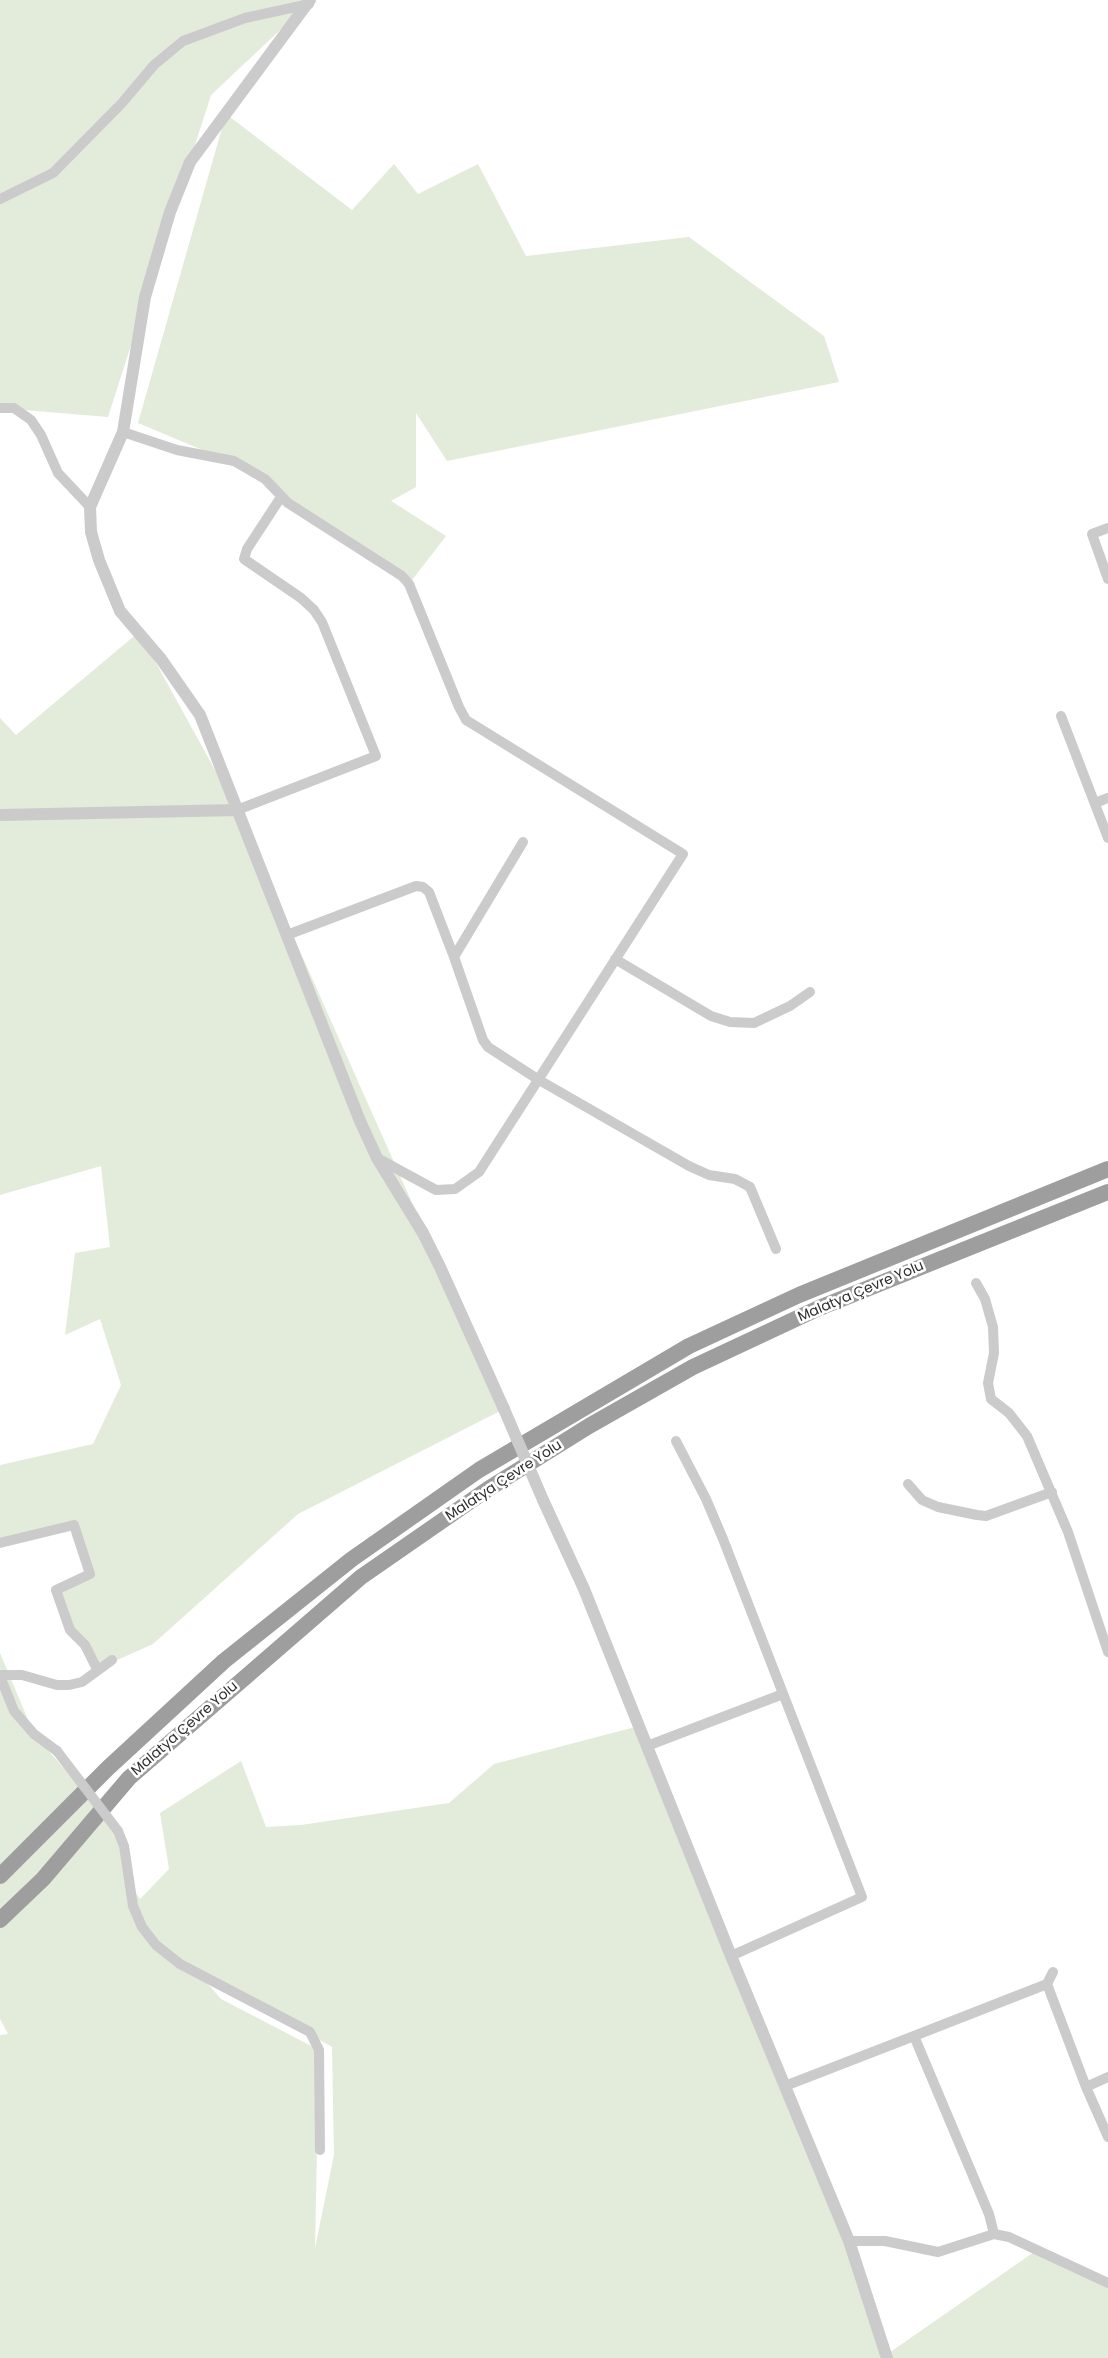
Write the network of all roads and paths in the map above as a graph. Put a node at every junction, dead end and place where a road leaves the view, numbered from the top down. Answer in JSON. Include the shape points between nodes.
{"nodes":[{"id":1,"x":309,"y":2,"type":"edge"},
{"id":2,"x":0,"y":199,"type":"edge"},
{"id":3,"x":0,"y":408,"type":"edge"},
{"id":4,"x":123,"y":432,"type":"junction"},
{"id":5,"x":281,"y":497,"type":"junction"},
{"id":6,"x":90,"y":507,"type":"junction"},
{"id":7,"x":1108,"y":528,"type":"edge"},
{"id":8,"x":1108,"y":579,"type":"edge"},
{"id":9,"x":1061,"y":716,"type":"dead end"},
{"id":10,"x":1108,"y":798,"type":"edge"},
{"id":11,"x":1095,"y":803,"type":"junction"},
{"id":12,"x":237,"y":810,"type":"junction"},
{"id":13,"x":0,"y":815,"type":"edge"},
{"id":14,"x":1108,"y":838,"type":"edge"},
{"id":15,"x":523,"y":842,"type":"dead end"},
{"id":16,"x":288,"y":935,"type":"junction"},
{"id":17,"x":454,"y":957,"type":"junction"},
{"id":18,"x":615,"y":959,"type":"junction"},
{"id":19,"x":810,"y":992,"type":"dead end"},
{"id":20,"x":539,"y":1080,"type":"junction"},
{"id":21,"x":377,"y":1158,"type":"junction"},
{"id":22,"x":1108,"y":1169,"type":"edge"},
{"id":23,"x":1108,"y":1192,"type":"edge"},
{"id":24,"x":776,"y":1249,"type":"dead end"},
{"id":25,"x":976,"y":1283,"type":"dead end"},
{"id":26,"x":676,"y":1441,"type":"dead end"},
{"id":27,"x":908,"y":1484,"type":"dead end"},
{"id":28,"x":1052,"y":1492,"type":"junction"},
{"id":29,"x":0,"y":1544,"type":"edge"},
{"id":30,"x":1108,"y":1652,"type":"edge"},
{"id":31,"x":112,"y":1660,"type":"dead end"},
{"id":32,"x":97,"y":1669,"type":"junction"},
{"id":33,"x":0,"y":1676,"type":"edge"},
{"id":34,"x":783,"y":1694,"type":"junction"},
{"id":35,"x":647,"y":1746,"type":"junction"},
{"id":36,"x":0,"y":1876,"type":"edge"},
{"id":37,"x":0,"y":1920,"type":"edge"},
{"id":38,"x":731,"y":1956,"type":"junction"},
{"id":39,"x":1053,"y":1972,"type":"dead end"},
{"id":40,"x":1047,"y":1984,"type":"junction"},
{"id":41,"x":914,"y":2036,"type":"junction"},
{"id":42,"x":1108,"y":2077,"type":"edge"},
{"id":43,"x":785,"y":2086,"type":"junction"},
{"id":44,"x":1086,"y":2086,"type":"junction"},
{"id":45,"x":1108,"y":2137,"type":"edge"},
{"id":46,"x":320,"y":2150,"type":"dead end"},
{"id":47,"x":994,"y":2234,"type":"junction"},
{"id":48,"x":848,"y":2241,"type":"junction"},
{"id":49,"x":1108,"y":2283,"type":"edge"},
{"id":50,"x":887,"y":2358,"type":"edge"}],
"edges":[{"from":1,"to":2,"type":"street","via":[[244,18],[183,41],[154,65],[122,103],[52,173]]},
{"from":1,"to":4,"type":"street","via":[[190,162],[170,212],[145,297]]},
{"from":3,"to":6,"type":"street","via":[[14,408],[31,420],[58,472]]},
{"from":4,"to":5,"type":"street","via":[[177,450],[234,461],[265,479]]},
{"from":4,"to":6,"type":"street"},
{"from":5,"to":12,"type":"street","via":[[244,558],[301,598],[322,622],[376,756]]},
{"from":5,"to":18,"type":"street","via":[[392,568],[410,584],[466,720],[683,854]]},
{"from":6,"to":12,"type":"street","via":[[91,532],[99,560],[120,610],[161,659],[200,715]]},
{"from":7,"to":8,"type":"street","via":[[1092,534]]},
{"from":9,"to":11,"type":"street"},
{"from":10,"to":11,"type":"street"},
{"from":11,"to":14,"type":"street"},
{"from":12,"to":13,"type":"street"},
{"from":12,"to":16,"type":"street"},
{"from":15,"to":17,"type":"street"},
{"from":16,"to":17,"type":"street","via":[[416,886],[429,892]]},
{"from":16,"to":21,"type":"street"},
{"from":17,"to":20,"type":"street","via":[[483,1040],[488,1047]]},
{"from":18,"to":19,"type":"street","via":[[711,1016],[730,1022],[754,1023],[790,1006]]},
{"from":18,"to":20,"type":"street"},
{"from":20,"to":21,"type":"street","via":[[479,1172],[455,1190],[436,1190]]},
{"from":20,"to":24,"type":"street","via":[[689,1166],[709,1175],[735,1179],[750,1187]]},
{"from":21,"to":35,"type":"street","bridge":true,"via":[[440,1267],[584,1590]]},
{"from":22,"to":36,"type":"highway","name":"Malatya Çevre Yolu","via":[[799,1295],[689,1346],[479,1470],[352,1559],[224,1661],[108,1768]]},
{"from":23,"to":37,"type":"highway","name":"Malatya Çevre Yolu","via":[[819,1308],[693,1366],[488,1489],[361,1577],[129,1778],[43,1879]]},
{"from":25,"to":28,"type":"street","via":[[985,1298],[993,1328],[994,1353],[988,1383],[991,1399],[1009,1413],[1027,1436]]},
{"from":26,"to":34,"type":"street","via":[[706,1498]]},
{"from":27,"to":28,"type":"street","via":[[922,1500],[986,1516]]},
{"from":28,"to":30,"type":"street"},
{"from":29,"to":32,"type":"street","via":[[74,1525],[90,1574],[56,1590],[70,1630],[86,1645]]},
{"from":31,"to":32,"type":"street"},
{"from":32,"to":33,"type":"street","via":[[82,1682],[69,1685],[22,1675]]},
{"from":33,"to":46,"type":"street","bridge":true,"via":[[14,1710],[34,1734],[57,1751],[118,1831],[124,1846],[133,1906],[142,1927],[156,1945],[180,1964],[310,2032],[319,2050]]},
{"from":34,"to":35,"type":"street"},
{"from":34,"to":38,"type":"street","via":[[862,1897]]},
{"from":35,"to":38,"type":"street"},
{"from":38,"to":43,"type":"street"},
{"from":39,"to":40,"type":"street"},
{"from":40,"to":41,"type":"street"},
{"from":40,"to":44,"type":"street"},
{"from":41,"to":43,"type":"street"},
{"from":41,"to":47,"type":"street","via":[[989,2214]]},
{"from":42,"to":44,"type":"street"},
{"from":43,"to":48,"type":"street"},
{"from":44,"to":45,"type":"street"},
{"from":47,"to":48,"type":"street","via":[[938,2252],[885,2241]]},
{"from":47,"to":49,"type":"street","via":[[1009,2237]]},
{"from":48,"to":50,"type":"street"}]}
